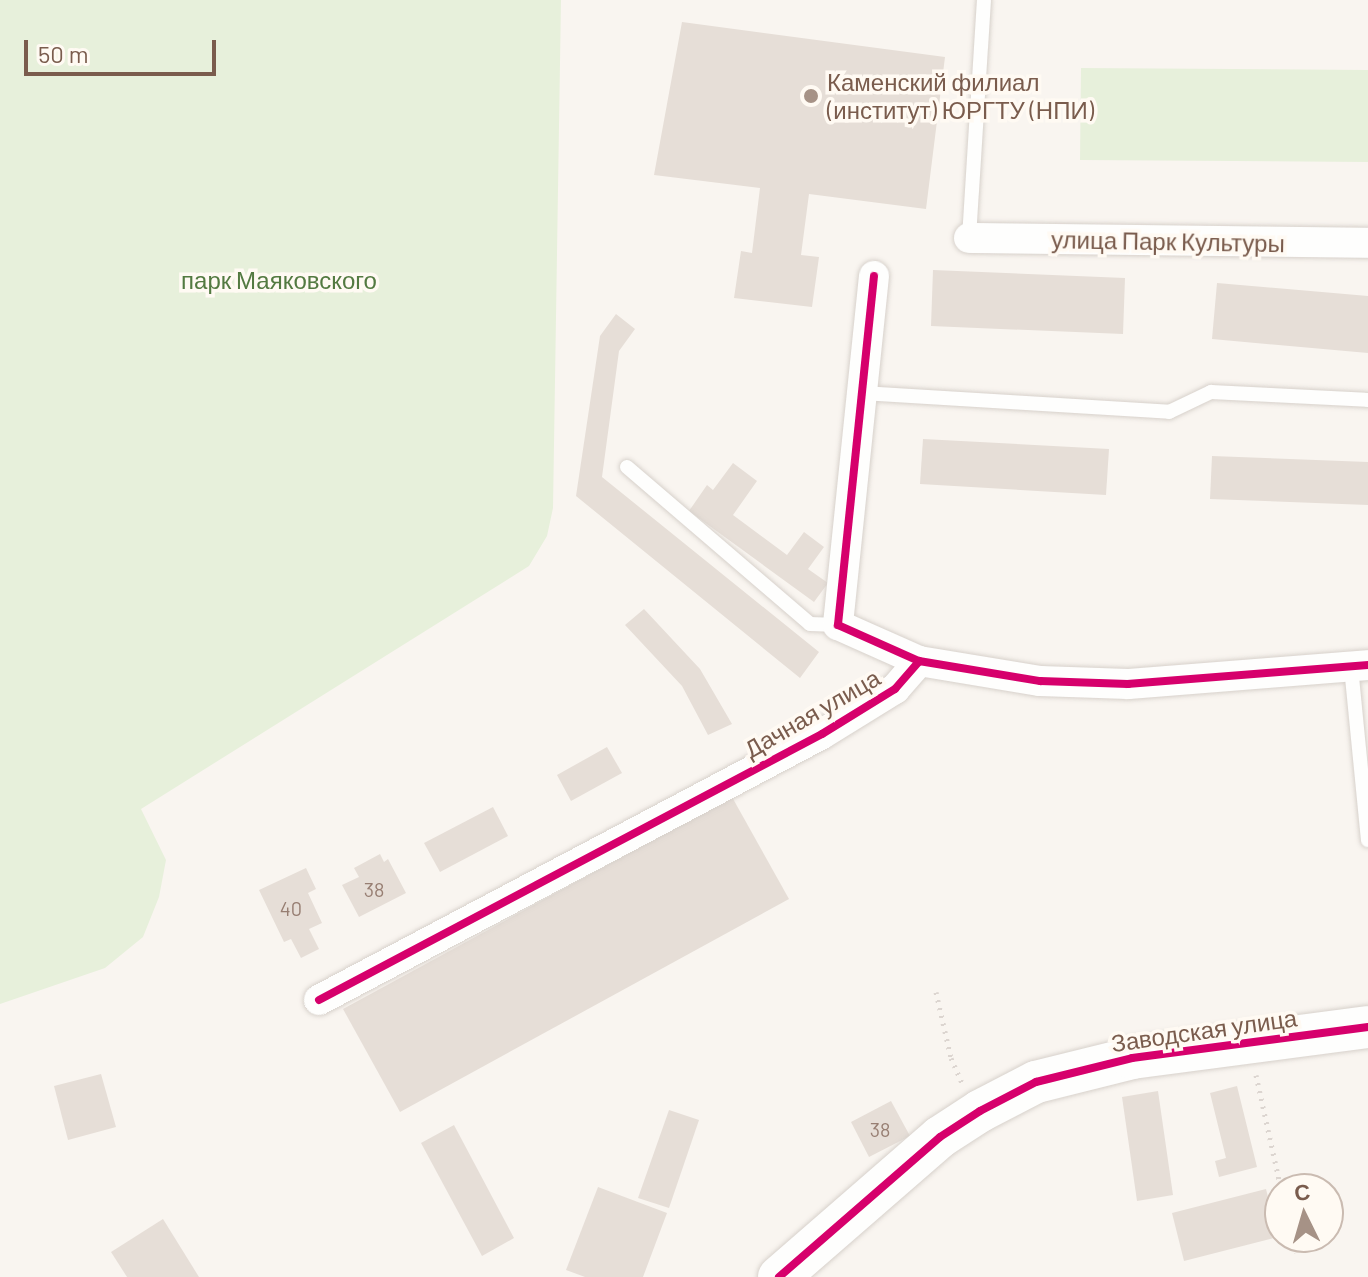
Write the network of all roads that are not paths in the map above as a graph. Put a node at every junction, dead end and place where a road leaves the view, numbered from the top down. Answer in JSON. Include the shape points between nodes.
{"nodes":[{"id":1,"x":984,"y":0,"type":"edge"},
{"id":2,"x":969,"y":238,"type":"joint"},
{"id":3,"x":1368,"y":243,"type":"edge"},
{"id":4,"x":874,"y":276,"type":"dead end"},
{"id":5,"x":862,"y":393,"type":"junction"},
{"id":6,"x":1368,"y":400,"type":"edge"},
{"id":7,"x":627,"y":467,"type":"dead end"},
{"id":8,"x":838,"y":625,"type":"junction"},
{"id":9,"x":919,"y":661,"type":"junction"},
{"id":10,"x":1360,"y":666,"type":"edge"},
{"id":11,"x":1368,"y":840,"type":"edge"},
{"id":12,"x":319,"y":1000,"type":"dead end"},
{"id":13,"x":1368,"y":1027,"type":"edge"},
{"id":14,"x":779,"y":1277,"type":"edge"}],
"edges":[{"from":1,"to":2,"type":"lane"},
{"from":2,"to":3,"type":"street","name":"улица Парк Культуры"},
{"from":4,"to":5,"type":"street"},
{"from":5,"to":6,"type":"lane","via":[[1169,412],[1211,392]]},
{"from":5,"to":8,"type":"street"},
{"from":7,"to":8,"type":"lane","via":[[810,624]]},
{"from":8,"to":9,"type":"street"},
{"from":9,"to":10,"type":"street","via":[[1040,681],[1128,684]]},
{"from":9,"to":12,"type":"street","name":"Дачная улица","via":[[895,689],[822,734]]},
{"from":10,"to":11,"type":"lane"},
{"from":13,"to":14,"type":"street","name":"Заводская улица","via":[[1132,1058],[1036,1082],[929,1146]]}]}
